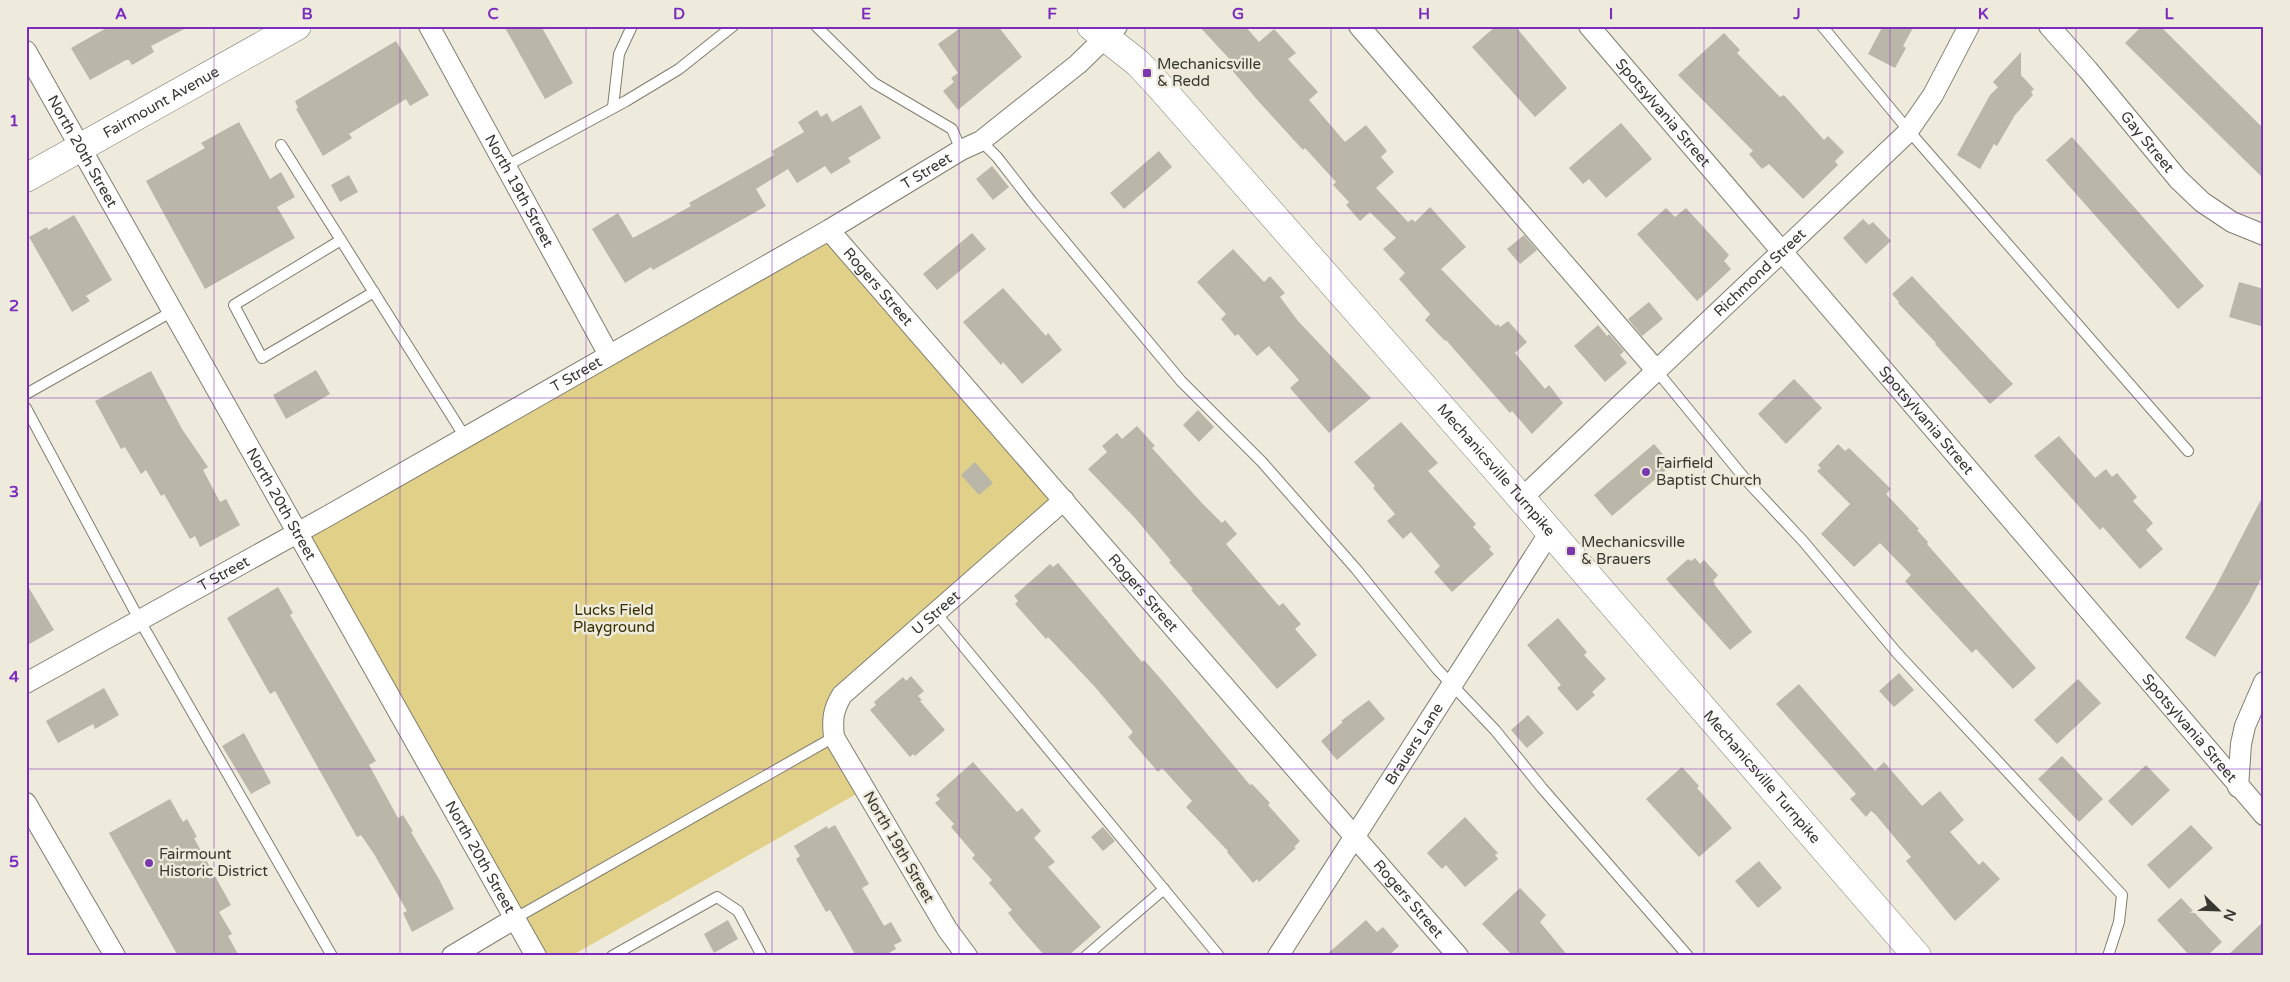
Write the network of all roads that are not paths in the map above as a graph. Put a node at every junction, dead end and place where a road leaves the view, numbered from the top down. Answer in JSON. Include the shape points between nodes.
{"nodes":[{"id":1,"x":298,"y":26,"type":"edge"},
{"id":2,"x":429,"y":26,"type":"edge"},
{"id":3,"x":632,"y":26,"type":"edge"},
{"id":4,"x":734,"y":26,"type":"edge"},
{"id":5,"x":816,"y":26,"type":"edge"},
{"id":6,"x":1359,"y":26,"type":"edge"},
{"id":7,"x":1589,"y":26,"type":"edge"},
{"id":8,"x":1822,"y":26,"type":"edge"},
{"id":9,"x":1969,"y":26,"type":"edge"},
{"id":10,"x":2049,"y":26,"type":"edge"},
{"id":11,"x":1105,"y":30,"type":"edge"},
{"id":12,"x":26,"y":51,"type":"edge"},
{"id":13,"x":613,"y":107,"type":"junction"},
{"id":14,"x":1909,"y":131,"type":"junction"},
{"id":15,"x":980,"y":141,"type":"junction"},
{"id":16,"x":281,"y":145,"type":"dead end"},
{"id":17,"x":80,"y":147,"type":"junction"},
{"id":18,"x":961,"y":150,"type":"junction"},
{"id":19,"x":506,"y":166,"type":"junction"},
{"id":20,"x":26,"y":178,"type":"edge"},
{"id":21,"x":829,"y":230,"type":"junction"},
{"id":22,"x":2264,"y":235,"type":"edge"},
{"id":23,"x":341,"y":240,"type":"junction"},
{"id":24,"x":1784,"y":252,"type":"junction"},
{"id":25,"x":374,"y":292,"type":"junction"},
{"id":26,"x":172,"y":311,"type":"junction"},
{"id":27,"x":609,"y":355,"type":"junction"},
{"id":28,"x":1656,"y":370,"type":"junction"},
{"id":29,"x":26,"y":394,"type":"edge"},
{"id":30,"x":26,"y":408,"type":"edge"},
{"id":31,"x":465,"y":437,"type":"junction"},
{"id":32,"x":2188,"y":451,"type":"dead end"},
{"id":33,"x":1521,"y":499,"type":"junction"},
{"id":34,"x":1064,"y":500,"type":"junction"},
{"id":35,"x":298,"y":532,"type":"junction"},
{"id":36,"x":1550,"y":532,"type":"junction"},
{"id":37,"x":936,"y":613,"type":"junction"},
{"id":38,"x":140,"y":621,"type":"junction"},
{"id":39,"x":2264,"y":682,"type":"edge"},
{"id":40,"x":26,"y":683,"type":"edge"},
{"id":41,"x":1451,"y":685,"type":"junction"},
{"id":42,"x":834,"y":737,"type":"junction"},
{"id":43,"x":2238,"y":787,"type":"junction"},
{"id":44,"x":26,"y":802,"type":"edge"},
{"id":45,"x":2264,"y":815,"type":"edge"},
{"id":46,"x":1354,"y":836,"type":"junction"},
{"id":47,"x":1164,"y":889,"type":"junction"},
{"id":48,"x":514,"y":919,"type":"junction"},
{"id":49,"x":115,"y":956,"type":"edge"},
{"id":50,"x":332,"y":956,"type":"edge"},
{"id":51,"x":452,"y":956,"type":"edge"},
{"id":52,"x":536,"y":956,"type":"edge"},
{"id":53,"x":612,"y":956,"type":"edge"},
{"id":54,"x":762,"y":956,"type":"edge"},
{"id":55,"x":967,"y":956,"type":"edge"},
{"id":56,"x":1086,"y":956,"type":"edge"},
{"id":57,"x":1219,"y":956,"type":"edge"},
{"id":58,"x":1278,"y":956,"type":"edge"},
{"id":59,"x":1458,"y":956,"type":"edge"},
{"id":60,"x":1688,"y":956,"type":"edge"},
{"id":61,"x":1917,"y":956,"type":"edge"},
{"id":62,"x":2108,"y":956,"type":"edge"}],
"edges":[{"from":1,"to":17,"type":"main road","name":"Fairmount Avenue"},
{"from":2,"to":19,"type":"street","name":"North 19th Street"},
{"from":3,"to":13,"type":"lane","via":[[620,54]]},
{"from":4,"to":13,"type":"lane","via":[[679,69]]},
{"from":5,"to":18,"type":"lane","via":[[874,83],[952,128]]},
{"from":6,"to":28,"type":"street"},
{"from":7,"to":24,"type":"street","name":"Spotsylvania Street"},
{"from":8,"to":14,"type":"lane"},
{"from":9,"to":14,"type":"street","name":"Richmond Street","via":[[1933,95]]},
{"from":10,"to":22,"type":"street","name":"Gay Street","via":[[2178,179],[2202,202],[2232,222]]},
{"from":11,"to":15,"type":"street","name":"T Street","via":[[1078,64]]},
{"from":11,"to":33,"type":"main road","name":"Mechanicsville Turnpike","via":[[1162,89]]},
{"from":12,"to":17,"type":"street","name":"North 20th Street"},
{"from":13,"to":19,"type":"lane"},
{"from":14,"to":24,"type":"street","name":"Richmond Street"},
{"from":14,"to":32,"type":"lane"},
{"from":15,"to":18,"type":"street","name":"T Street"},
{"from":15,"to":41,"type":"lane","via":[[997,157],[1181,382],[1262,462],[1356,569]]},
{"from":16,"to":23,"type":"lane"},
{"from":17,"to":20,"type":"main road","name":"Fairmount Avenue"},
{"from":17,"to":26,"type":"street","name":"North 20th Street"},
{"from":18,"to":21,"type":"street","name":"T Street"},
{"from":19,"to":27,"type":"street","name":"North 19th Street"},
{"from":21,"to":27,"type":"street","name":"T Street"},
{"from":21,"to":34,"type":"street","name":"Rogers Street"},
{"from":23,"to":25,"type":"lane"},
{"from":23,"to":25,"type":"lane","via":[[234,305],[262,358]]},
{"from":24,"to":28,"type":"street","name":"Richmond Street"},
{"from":24,"to":43,"type":"street","name":"Spotsylvania Street"},
{"from":25,"to":31,"type":"lane"},
{"from":26,"to":29,"type":"lane"},
{"from":26,"to":35,"type":"street","name":"North 20th Street"},
{"from":27,"to":31,"type":"street","name":"T Street"},
{"from":28,"to":33,"type":"street","name":"Richmond Street"},
{"from":28,"to":62,"type":"lane","via":[[1746,480],[1803,541],[1897,653],[2122,895],[2119,922]]},
{"from":30,"to":38,"type":"lane"},
{"from":31,"to":35,"type":"street","name":"T Street"},
{"from":33,"to":36,"type":"main road","name":"Mechanicsville Turnpike"},
{"from":34,"to":37,"type":"street","name":"U Street"},
{"from":34,"to":46,"type":"street","name":"Rogers Street"},
{"from":35,"to":38,"type":"street","name":"T Street"},
{"from":35,"to":48,"type":"street","name":"North 20th Street"},
{"from":36,"to":41,"type":"street","name":"Brauers Lane"},
{"from":36,"to":61,"type":"main road","name":"Mechanicsville Turnpike"},
{"from":37,"to":42,"type":"street","name":"U Street","via":[[842,695],[832,718]]},
{"from":37,"to":47,"type":"lane"},
{"from":38,"to":40,"type":"street","name":"T Street"},
{"from":38,"to":50,"type":"lane"},
{"from":39,"to":43,"type":"street","via":[[2245,726]]},
{"from":41,"to":46,"type":"street","name":"Brauers Lane"},
{"from":41,"to":60,"type":"lane","via":[[1495,730]]},
{"from":42,"to":48,"type":"lane"},
{"from":42,"to":55,"type":"street","name":"North 19th Street","via":[[942,921]]},
{"from":43,"to":45,"type":"street","name":"Spotsylvania Street"},
{"from":44,"to":49,"type":"street"},
{"from":46,"to":58,"type":"street","name":"Brauers Lane"},
{"from":46,"to":59,"type":"street","name":"Rogers Street"},
{"from":47,"to":56,"type":"lane"},
{"from":47,"to":57,"type":"lane"},
{"from":48,"to":51,"type":"street"},
{"from":48,"to":52,"type":"street","name":"North 20th Street"},
{"from":53,"to":54,"type":"lane","via":[[717,897],[738,910]]}]}
